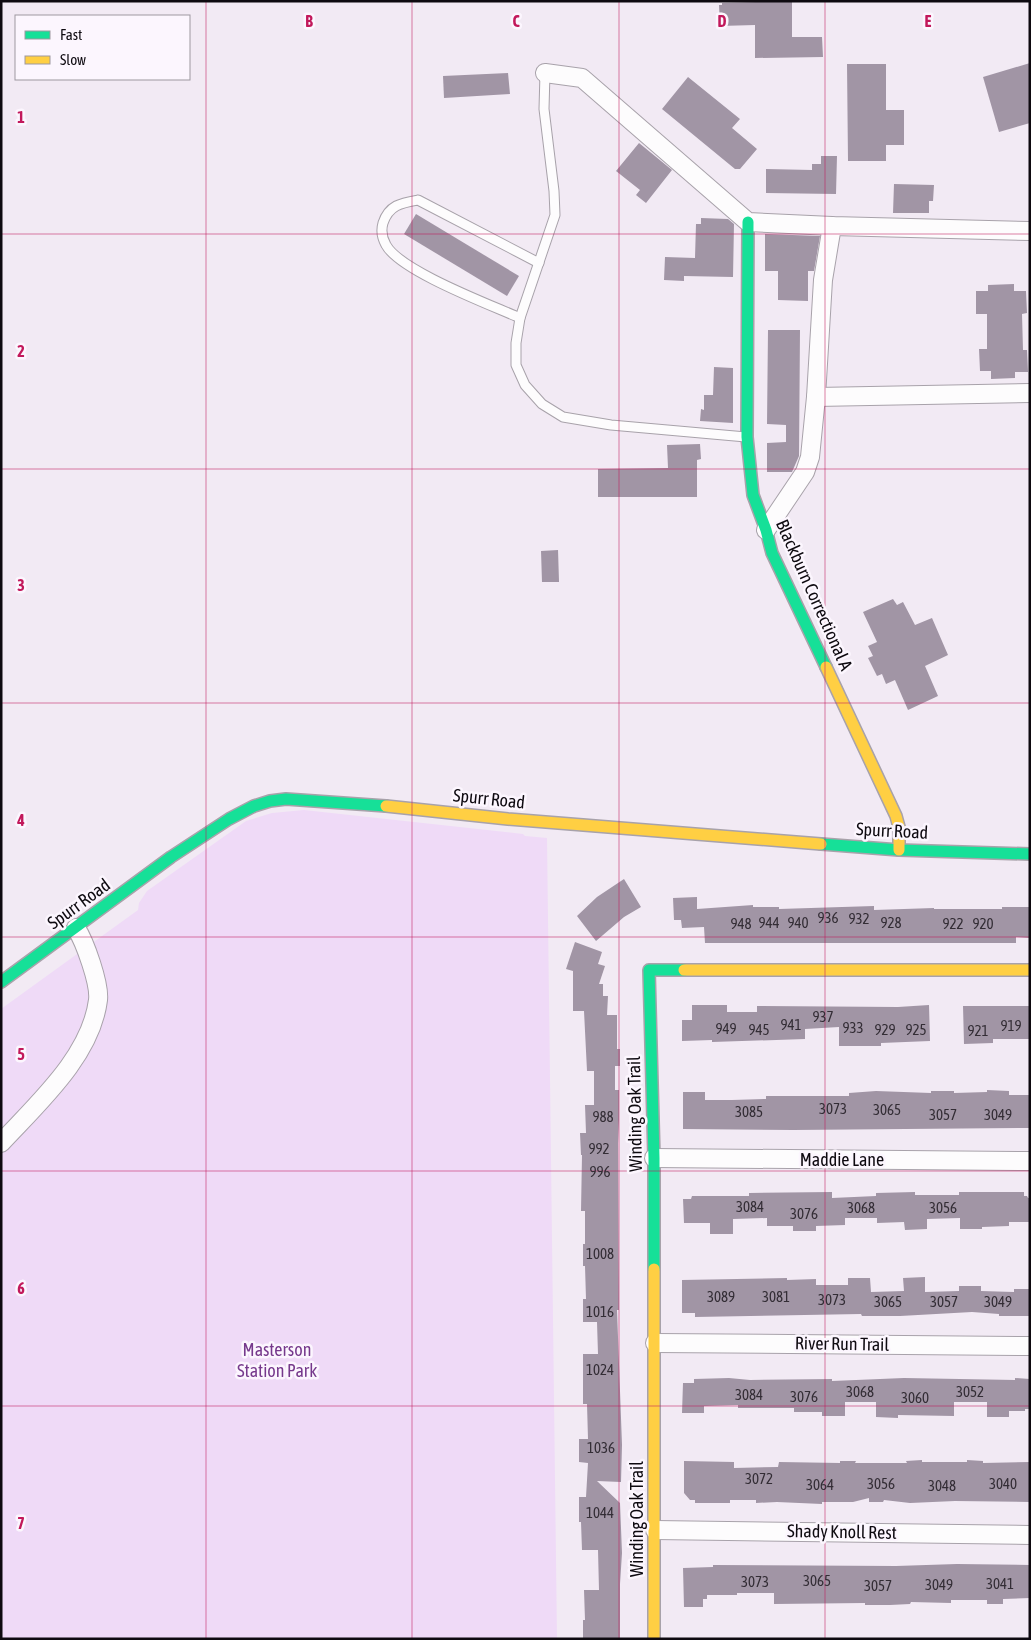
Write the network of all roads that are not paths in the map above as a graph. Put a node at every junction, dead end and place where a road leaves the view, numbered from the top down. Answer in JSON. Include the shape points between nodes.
{"nodes":[{"id":1,"x":545,"y":73,"type":"joint"},
{"id":2,"x":748,"y":222,"type":"junction"},
{"id":3,"x":832,"y":226,"type":"junction"},
{"id":4,"x":1030,"y":231,"type":"edge"},
{"id":5,"x":539,"y":263,"type":"junction"},
{"id":6,"x":520,"y":318,"type":"junction"},
{"id":7,"x":1030,"y":393,"type":"edge"},
{"id":8,"x":816,"y":397,"type":"junction"},
{"id":9,"x":747,"y":437,"type":"junction"},
{"id":10,"x":766,"y":530,"type":"junction"},
{"id":11,"x":899,"y":850,"type":"junction"},
{"id":12,"x":1030,"y":854,"type":"edge"},
{"id":13,"x":76,"y":928,"type":"junction"},
{"id":14,"x":1030,"y":970,"type":"edge"},
{"id":15,"x":1,"y":982,"type":"edge"},
{"id":16,"x":1,"y":1142,"type":"edge"},
{"id":17,"x":654,"y":1158,"type":"junction"},
{"id":18,"x":1030,"y":1161,"type":"edge"},
{"id":19,"x":655,"y":1343,"type":"junction"},
{"id":20,"x":1030,"y":1346,"type":"edge"},
{"id":21,"x":655,"y":1530,"type":"junction"},
{"id":22,"x":1030,"y":1534,"type":"edge"},
{"id":23,"x":654,"y":1639,"type":"edge"}],
"edges":[{"from":1,"to":2,"type":"street","via":[[582,78]]},
{"from":1,"to":5,"type":"lane","via":[[544,109],[555,215]]},
{"from":2,"to":3,"type":"street"},
{"from":2,"to":9,"type":"street","name":"Blackburn Correctional A"},
{"from":3,"to":4,"type":"street"},
{"from":3,"to":8,"type":"street","via":[[823,280]]},
{"from":5,"to":6,"type":"lane"},
{"from":5,"to":6,"type":"lane","via":[[418,200],[401,203],[386,213],[381,229],[386,246],[398,258],[435,280]]},
{"from":6,"to":9,"type":"lane","via":[[516,365],[525,385],[542,404],[563,417],[611,425]]},
{"from":7,"to":8,"type":"street"},
{"from":8,"to":10,"type":"street","via":[[810,457],[805,472]]},
{"from":9,"to":10,"type":"street","name":"Blackburn Correctional A","via":[[753,494]]},
{"from":10,"to":11,"type":"street","name":"Blackburn Correctional A","via":[[772,553],[896,816]]},
{"from":11,"to":12,"type":"street","name":"Spurr Road"},
{"from":11,"to":13,"type":"street","name":"Spurr Road","via":[[508,819],[381,804],[286,799],[254,806],[230,818]]},
{"from":13,"to":15,"type":"street","name":"Spurr Road"},
{"from":13,"to":16,"type":"street","via":[[93,969],[98,998],[90,1033],[63,1074]]},
{"from":14,"to":17,"type":"street","name":"Winding Oak Trail","via":[[649,970]]},
{"from":17,"to":18,"type":"street","name":"Maddie Lane"},
{"from":17,"to":19,"type":"street","name":"Winding Oak Trail"},
{"from":19,"to":20,"type":"street","name":"River Run Trail"},
{"from":19,"to":21,"type":"street","name":"Winding Oak Trail"},
{"from":21,"to":22,"type":"street","name":"Shady Knoll Rest"},
{"from":21,"to":23,"type":"street","name":"Winding Oak Trail"}]}
